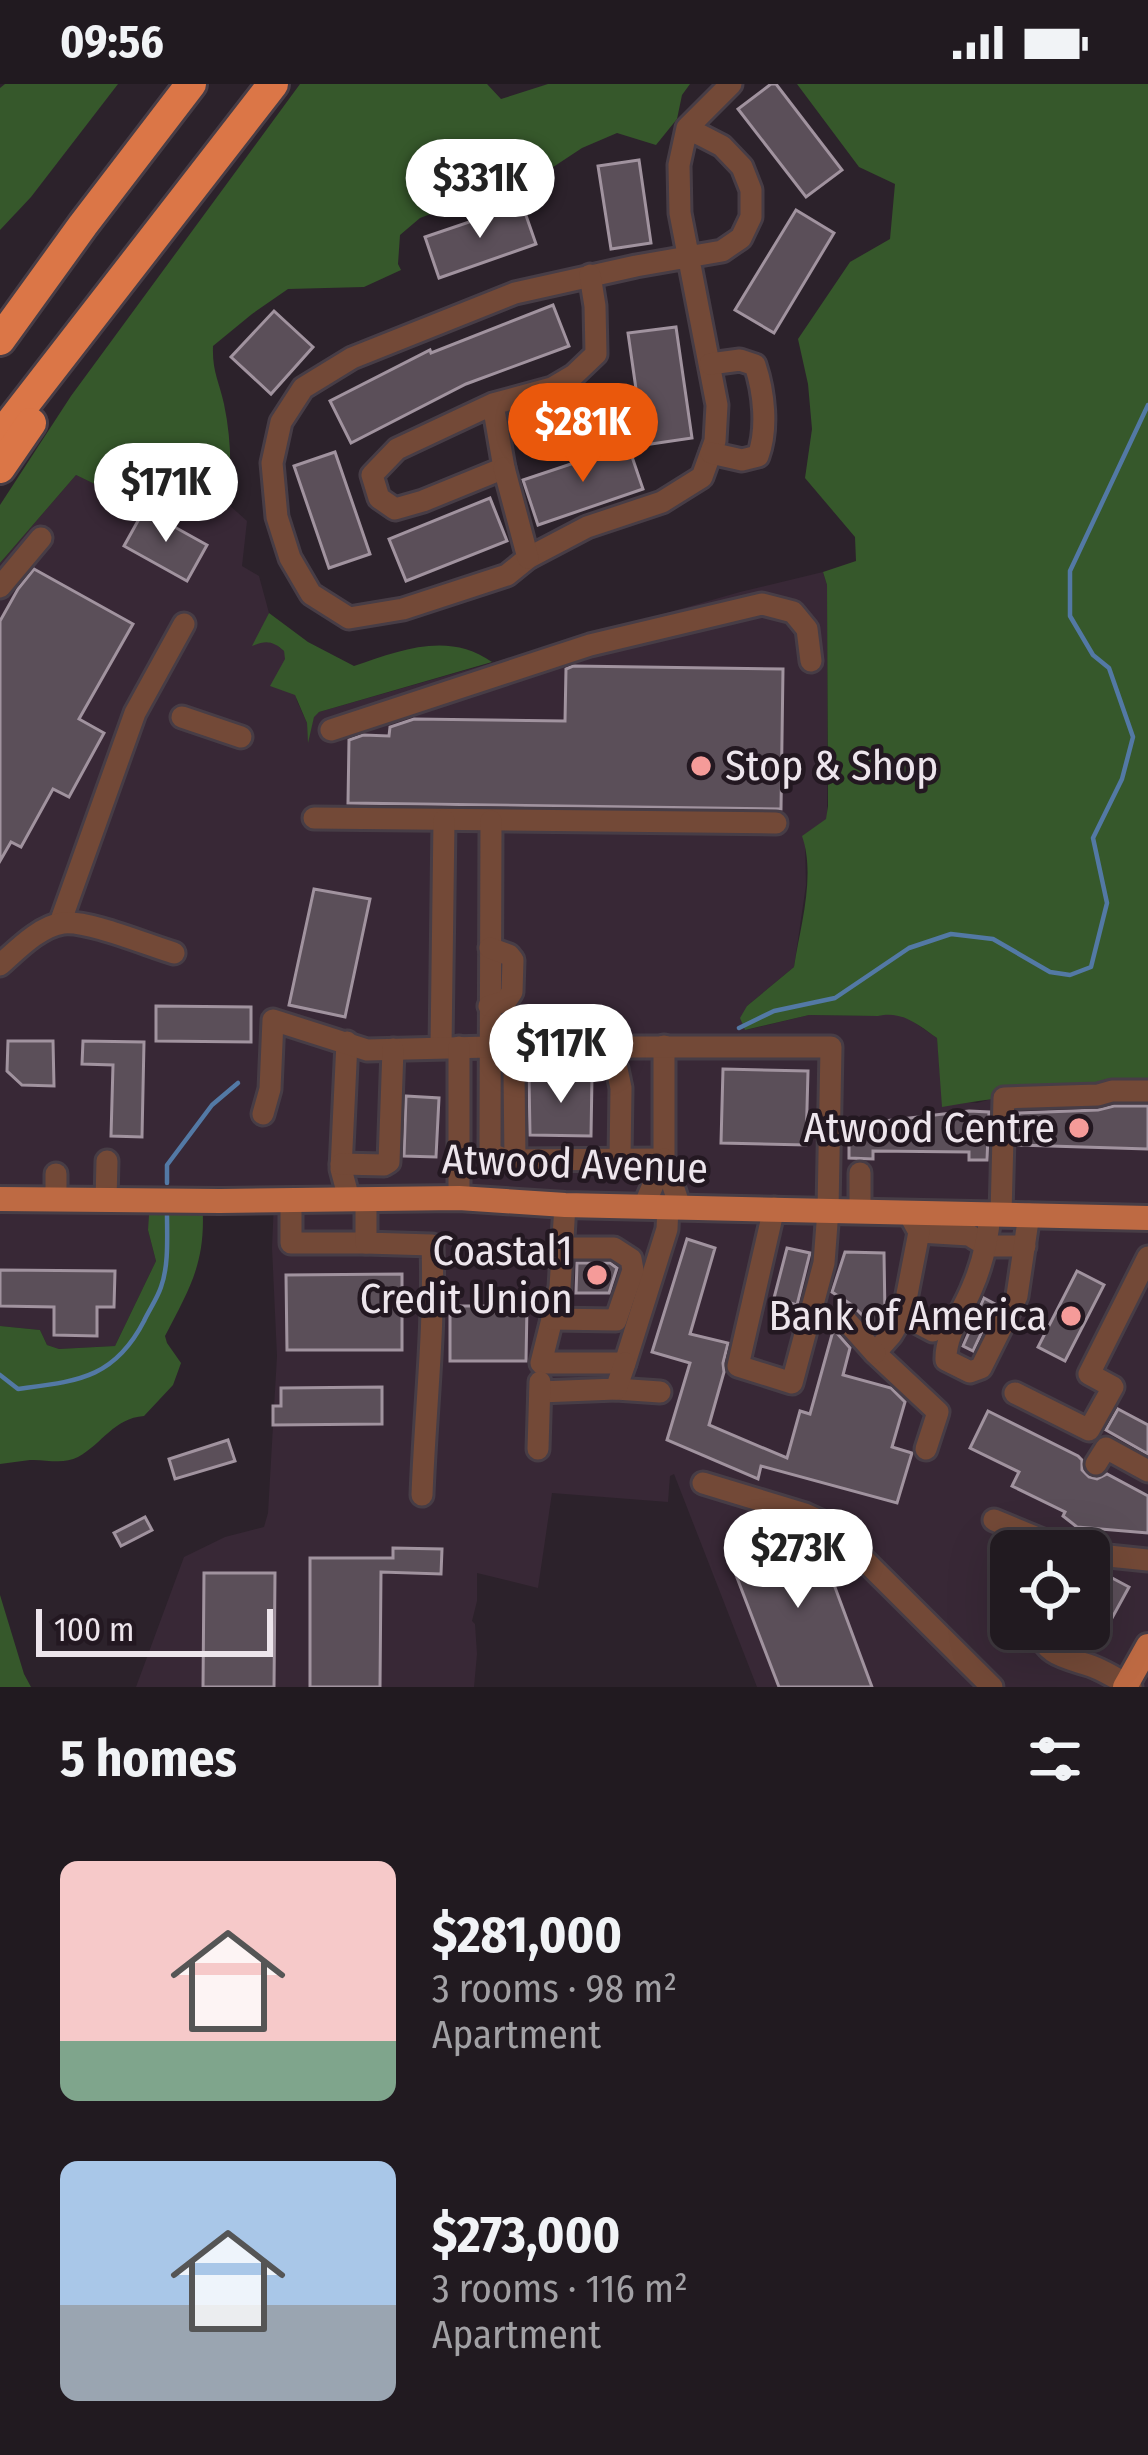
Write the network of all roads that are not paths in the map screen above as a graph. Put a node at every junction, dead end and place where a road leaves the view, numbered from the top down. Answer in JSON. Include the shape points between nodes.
{"nodes":[{"id":1,"x":191,"y":84,"type":"edge"},
{"id":2,"x":273,"y":84,"type":"edge"},
{"id":3,"x":730,"y":84,"type":"edge"},
{"id":4,"x":687,"y":128,"type":"junction"},
{"id":5,"x":190,"y":191,"type":"junction"},
{"id":6,"x":83,"y":224,"type":"junction"},
{"id":7,"x":689,"y":257,"type":"junction"},
{"id":8,"x":590,"y":275,"type":"junction"},
{"id":9,"x":0,"y":316,"type":"edge"},
{"id":10,"x":0,"y":340,"type":"edge"},
{"id":11,"x":710,"y":364,"type":"junction"},
{"id":12,"x":493,"y":404,"type":"junction"},
{"id":13,"x":0,"y":436,"type":"edge"},
{"id":14,"x":711,"y":453,"type":"junction"},
{"id":15,"x":0,"y":468,"type":"edge"},
{"id":16,"x":504,"y":468,"type":"junction"},
{"id":17,"x":41,"y":538,"type":"dead end"},
{"id":18,"x":528,"y":557,"type":"junction"},
{"id":19,"x":0,"y":587,"type":"edge"},
{"id":20,"x":184,"y":624,"type":"dead end"},
{"id":21,"x":811,"y":661,"type":"dead end"},
{"id":22,"x":182,"y":717,"type":"dead end"},
{"id":23,"x":331,"y":730,"type":"dead end"},
{"id":24,"x":241,"y":737,"type":"dead end"},
{"id":25,"x":314,"y":818,"type":"dead end"},
{"id":26,"x":444,"y":820,"type":"junction"},
{"id":27,"x":491,"y":820,"type":"junction"},
{"id":28,"x":776,"y":824,"type":"dead end"},
{"id":29,"x":61,"y":923,"type":"junction"},
{"id":30,"x":174,"y":953,"type":"dead end"},
{"id":31,"x":0,"y":965,"type":"edge"},
{"id":32,"x":347,"y":1042,"type":"junction"},
{"id":33,"x":664,"y":1046,"type":"junction"},
{"id":34,"x":450,"y":1047,"type":"junction"},
{"id":35,"x":489,"y":1047,"type":"junction"},
{"id":36,"x":393,"y":1049,"type":"junction"},
{"id":37,"x":1148,"y":1091,"type":"edge"},
{"id":38,"x":263,"y":1114,"type":"dead end"},
{"id":39,"x":620,"y":1159,"type":"junction"},
{"id":40,"x":664,"y":1159,"type":"junction"},
{"id":41,"x":515,"y":1160,"type":"junction"},
{"id":42,"x":107,"y":1161,"type":"dead end"},
{"id":43,"x":341,"y":1167,"type":"junction"},
{"id":44,"x":860,"y":1173,"type":"dead end"},
{"id":45,"x":56,"y":1174,"type":"dead end"},
{"id":46,"x":459,"y":1198,"type":"junction"},
{"id":47,"x":0,"y":1199,"type":"edge"},
{"id":48,"x":347,"y":1199,"type":"junction"},
{"id":49,"x":56,"y":1200,"type":"junction"},
{"id":50,"x":291,"y":1200,"type":"junction"},
{"id":51,"x":565,"y":1205,"type":"junction"},
{"id":52,"x":664,"y":1206,"type":"junction"},
{"id":53,"x":117,"y":1207,"type":"junction"},
{"id":54,"x":774,"y":1208,"type":"junction"},
{"id":55,"x":828,"y":1210,"type":"junction"},
{"id":56,"x":860,"y":1210,"type":"junction"},
{"id":57,"x":996,"y":1214,"type":"junction"},
{"id":58,"x":1029,"y":1214,"type":"junction"},
{"id":59,"x":1148,"y":1218,"type":"edge"},
{"id":60,"x":913,"y":1222,"type":"junction"},
{"id":61,"x":365,"y":1244,"type":"junction"},
{"id":62,"x":987,"y":1246,"type":"junction"},
{"id":63,"x":1025,"y":1246,"type":"junction"},
{"id":64,"x":562,"y":1248,"type":"junction"},
{"id":65,"x":1148,"y":1257,"type":"edge"},
{"id":66,"x":1126,"y":1301,"type":"junction"},
{"id":67,"x":1148,"y":1314,"type":"edge"},
{"id":68,"x":903,"y":1315,"type":"junction"},
{"id":69,"x":842,"y":1316,"type":"dead end"},
{"id":70,"x":552,"y":1319,"type":"junction"},
{"id":71,"x":933,"y":1331,"type":"dead end"},
{"id":72,"x":875,"y":1353,"type":"junction"},
{"id":73,"x":625,"y":1363,"type":"junction"},
{"id":74,"x":541,"y":1364,"type":"junction"},
{"id":75,"x":616,"y":1389,"type":"junction"},
{"id":76,"x":540,"y":1392,"type":"junction"},
{"id":77,"x":660,"y":1392,"type":"dead end"},
{"id":78,"x":1015,"y":1393,"type":"dead end"},
{"id":79,"x":538,"y":1449,"type":"dead end"},
{"id":80,"x":926,"y":1449,"type":"dead end"},
{"id":81,"x":1096,"y":1464,"type":"dead end"},
{"id":82,"x":1148,"y":1471,"type":"edge"},
{"id":83,"x":703,"y":1483,"type":"dead end"},
{"id":84,"x":422,"y":1496,"type":"dead end"},
{"id":85,"x":994,"y":1520,"type":"dead end"},
{"id":86,"x":1018,"y":1530,"type":"edge"},
{"id":87,"x":1110,"y":1555,"type":"edge"},
{"id":88,"x":1148,"y":1560,"type":"edge"},
{"id":89,"x":1050,"y":1650,"type":"edge"},
{"id":90,"x":1147,"y":1650,"type":"edge"},
{"id":91,"x":1128,"y":1686,"type":"edge"},
{"id":92,"x":992,"y":1687,"type":"edge"}],
"edges":[{"from":1,"to":6,"type":"highway"},
{"from":2,"to":5,"type":"highway"},
{"from":3,"to":4,"type":"street"},
{"from":4,"to":7,"type":"street","via":[[679,164]]},
{"from":4,"to":7,"type":"street","via":[[722,146],[751,190],[741,238]]},
{"from":5,"to":13,"type":"highway"},
{"from":5,"to":15,"type":"highway"},
{"from":6,"to":9,"type":"highway"},
{"from":6,"to":10,"type":"highway"},
{"from":7,"to":8,"type":"street"},
{"from":7,"to":11,"type":"street"},
{"from":8,"to":12,"type":"street","via":[[596,354],[552,388]]},
{"from":8,"to":18,"type":"street","via":[[514,293],[352,358],[303,388],[281,422],[272,463],[290,558],[310,594],[349,618],[469,588]]},
{"from":11,"to":14,"type":"street","via":[[718,405]]},
{"from":11,"to":14,"type":"street","via":[[754,365],[764,439],[758,456]]},
{"from":12,"to":16,"type":"street"},
{"from":12,"to":16,"type":"street","via":[[398,449],[372,475],[379,498],[395,508]]},
{"from":14,"to":18,"type":"street","via":[[702,476],[662,502]]},
{"from":16,"to":18,"type":"street"},
{"from":17,"to":19,"type":"street"},
{"from":20,"to":29,"type":"street","via":[[135,713]]},
{"from":21,"to":23,"type":"street","via":[[807,629],[793,612],[762,604],[590,646]]},
{"from":22,"to":24,"type":"street"},
{"from":25,"to":26,"type":"street"},
{"from":26,"to":27,"type":"street"},
{"from":26,"to":34,"type":"street"},
{"from":27,"to":28,"type":"street"},
{"from":27,"to":35,"type":"street"},
{"from":29,"to":30,"type":"street"},
{"from":29,"to":31,"type":"street"},
{"from":32,"to":36,"type":"street"},
{"from":32,"to":38,"type":"street","via":[[273,1020]]},
{"from":32,"to":43,"type":"street"},
{"from":33,"to":35,"type":"street"},
{"from":33,"to":40,"type":"street"},
{"from":33,"to":55,"type":"street","via":[[831,1047]]},
{"from":34,"to":35,"type":"street"},
{"from":34,"to":36,"type":"street"},
{"from":34,"to":46,"type":"street"},
{"from":35,"to":41,"type":"street","via":[[490,1149]]},
{"from":36,"to":43,"type":"street","via":[[389,1162]]},
{"from":37,"to":57,"type":"street","via":[[1004,1098]]},
{"from":39,"to":40,"type":"street"},
{"from":39,"to":41,"type":"street"},
{"from":39,"to":41,"type":"street","via":[[617,1069],[532,1062],[514,1072]]},
{"from":40,"to":52,"type":"street"},
{"from":40,"to":52,"type":"street"},
{"from":42,"to":53,"type":"street"},
{"from":43,"to":48,"type":"street"},
{"from":44,"to":56,"type":"street"},
{"from":45,"to":49,"type":"street"},
{"from":46,"to":48,"type":"main road","name":"Atwood Avenue"},
{"from":46,"to":51,"type":"main road","name":"Atwood Avenue"},
{"from":47,"to":49,"type":"main road","name":"Atwood Avenue"},
{"from":48,"to":50,"type":"main road","name":"Atwood Avenue"},
{"from":48,"to":61,"type":"street"},
{"from":49,"to":53,"type":"main road","name":"Atwood Avenue"},
{"from":50,"to":53,"type":"main road","name":"Atwood Avenue"},
{"from":50,"to":61,"type":"street","via":[[291,1244]]},
{"from":51,"to":52,"type":"main road","name":"Atwood Avenue"},
{"from":51,"to":64,"type":"street"},
{"from":52,"to":54,"type":"main road","name":"Atwood Avenue"},
{"from":52,"to":73,"type":"street","via":[[668,1229]]},
{"from":54,"to":55,"type":"main road","name":"Atwood Avenue"},
{"from":54,"to":55,"type":"street","via":[[737,1366],[792,1383],[824,1264]]},
{"from":55,"to":56,"type":"main road","name":"Atwood Avenue"},
{"from":56,"to":60,"type":"main road","name":"Atwood Avenue"},
{"from":57,"to":58,"type":"main road","name":"Atwood Avenue"},
{"from":57,"to":60,"type":"main road","name":"Atwood Avenue"},
{"from":57,"to":62,"type":"street"},
{"from":58,"to":59,"type":"main road","name":"Atwood Avenue"},
{"from":58,"to":63,"type":"street"},
{"from":60,"to":62,"type":"street"},
{"from":60,"to":68,"type":"street"},
{"from":61,"to":84,"type":"street","via":[[433,1245]]},
{"from":62,"to":63,"type":"street"},
{"from":62,"to":63,"type":"street","via":[[945,1348],[946,1360],[970,1372],[981,1367],[1017,1296]]},
{"from":64,"to":70,"type":"street"},
{"from":64,"to":70,"type":"street","via":[[614,1248],[633,1270],[616,1320]]},
{"from":65,"to":66,"type":"street"},
{"from":66,"to":67,"type":"street"},
{"from":66,"to":78,"type":"street","via":[[1089,1374],[1113,1388],[1089,1430]]},
{"from":68,"to":71,"type":"street"},
{"from":68,"to":72,"type":"street"},
{"from":69,"to":72,"type":"street"},
{"from":70,"to":74,"type":"street"},
{"from":72,"to":80,"type":"street","via":[[938,1412]]},
{"from":73,"to":74,"type":"street"},
{"from":73,"to":75,"type":"street"},
{"from":74,"to":76,"type":"street"},
{"from":75,"to":76,"type":"street"},
{"from":75,"to":77,"type":"street"},
{"from":76,"to":79,"type":"street"},
{"from":81,"to":82,"type":"street","via":[[1106,1448]]},
{"from":83,"to":92,"type":"street","via":[[830,1525]]},
{"from":85,"to":86,"type":"street"},
{"from":87,"to":88,"type":"street"},
{"from":89,"to":91,"type":"street"},
{"from":90,"to":91,"type":"main road"}]}
